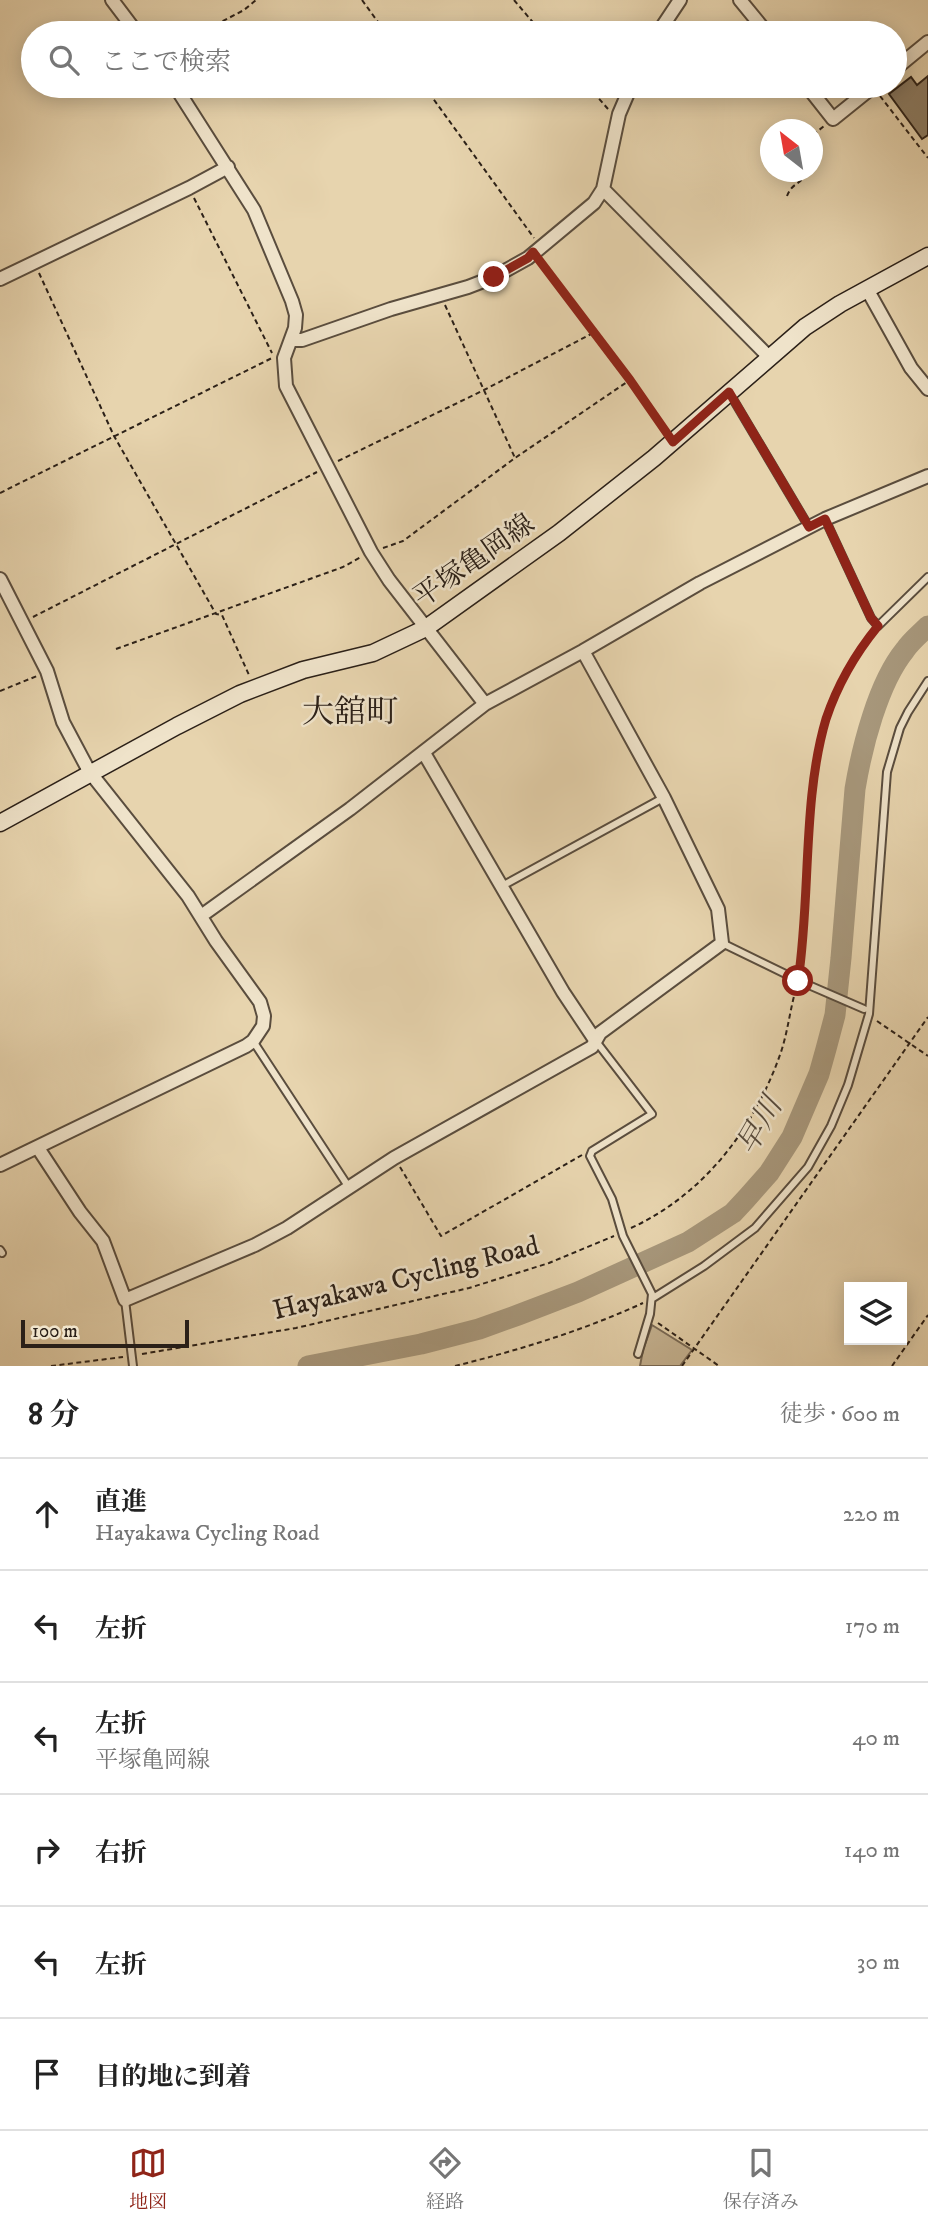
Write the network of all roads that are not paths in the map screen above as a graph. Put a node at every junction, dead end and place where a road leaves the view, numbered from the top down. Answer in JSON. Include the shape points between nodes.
{"nodes":[{"id":1,"x":112,"y":0,"type":"edge"},
{"id":2,"x":680,"y":0,"type":"edge"},
{"id":3,"x":740,"y":0,"type":"edge"},
{"id":4,"x":128,"y":21,"type":"edge"},
{"id":5,"x":666,"y":21,"type":"edge"},
{"id":6,"x":757,"y":21,"type":"edge"},
{"id":7,"x":928,"y":43,"type":"edge"},
{"id":8,"x":907,"y":60,"type":"edge"},
{"id":9,"x":183,"y":98,"type":"edge"},
{"id":10,"x":626,"y":98,"type":"edge"},
{"id":11,"x":816,"y":98,"type":"edge"},
{"id":12,"x":858,"y":98,"type":"edge"},
{"id":13,"x":228,"y":167,"type":"junction"},
{"id":14,"x":603,"y":189,"type":"junction"},
{"id":15,"x":928,"y":256,"type":"edge"},
{"id":16,"x":0,"y":279,"type":"edge"},
{"id":17,"x":867,"y":289,"type":"junction"},
{"id":18,"x":292,"y":340,"type":"junction"},
{"id":19,"x":769,"y":357,"type":"junction"},
{"id":20,"x":928,"y":389,"type":"edge"},
{"id":21,"x":729,"y":392,"type":"junction"},
{"id":22,"x":928,"y":476,"type":"edge"},
{"id":23,"x":825,"y":519,"type":"junction"},
{"id":24,"x":809,"y":527,"type":"junction"},
{"id":25,"x":928,"y":577,"type":"edge"},
{"id":26,"x":0,"y":579,"type":"edge"},
{"id":27,"x":426,"y":628,"type":"junction"},
{"id":28,"x":583,"y":651,"type":"junction"},
{"id":29,"x":928,"y":681,"type":"edge"},
{"id":30,"x":485,"y":704,"type":"junction"},
{"id":31,"x":424,"y":753,"type":"junction"},
{"id":32,"x":90,"y":773,"type":"junction"},
{"id":33,"x":664,"y":798,"type":"junction"},
{"id":34,"x":0,"y":823,"type":"edge"},
{"id":35,"x":502,"y":886,"type":"junction"},
{"id":36,"x":201,"y":916,"type":"junction"},
{"id":37,"x":722,"y":943,"type":"junction"},
{"id":38,"x":866,"y":1011,"type":"junction"},
{"id":39,"x":596,"y":1040,"type":"junction"},
{"id":40,"x":253,"y":1041,"type":"junction"},
{"id":41,"x":38,"y":1148,"type":"junction"},
{"id":42,"x":0,"y":1165,"type":"edge"},
{"id":43,"x":348,"y":1186,"type":"junction"},
{"id":44,"x":652,"y":1296,"type":"junction"},
{"id":45,"x":125,"y":1300,"type":"junction"},
{"id":46,"x":638,"y":1354,"type":"dead end"},
{"id":47,"x":132,"y":1361,"type":"edge"}],
"edges":[{"from":1,"to":4,"type":"street"},
{"from":2,"to":5,"type":"street"},
{"from":3,"to":6,"type":"street"},
{"from":7,"to":8,"type":"street"},
{"from":9,"to":13,"type":"street"},
{"from":10,"to":14,"type":"street"},
{"from":11,"to":12,"type":"street","via":[[833,119]]},
{"from":13,"to":16,"type":"street"},
{"from":13,"to":18,"type":"street","via":[[254,210],[292,300],[296,315]]},
{"from":14,"to":18,"type":"street","via":[[594,203],[528,258],[494,277]]},
{"from":14,"to":19,"type":"street"},
{"from":15,"to":17,"type":"main road","name":"平塚亀岡線"},
{"from":17,"to":19,"type":"main road","name":"平塚亀岡線","via":[[817,319]]},
{"from":17,"to":20,"type":"street","via":[[911,368]]},
{"from":18,"to":27,"type":"street","via":[[284,358],[286,386],[371,552]]},
{"from":19,"to":21,"type":"main road","name":"平塚亀岡線"},
{"from":21,"to":24,"type":"lane"},
{"from":21,"to":27,"type":"main road","name":"平塚亀岡線","via":[[559,533]]},
{"from":22,"to":23,"type":"street"},
{"from":23,"to":24,"type":"street"},
{"from":23,"to":25,"type":"lane","via":[[878,626]]},
{"from":24,"to":28,"type":"street"},
{"from":26,"to":32,"type":"street","via":[[47,671],[63,722]]},
{"from":27,"to":30,"type":"street"},
{"from":27,"to":32,"type":"main road","name":"平塚亀岡線","via":[[373,653],[303,670],[240,694]]},
{"from":28,"to":30,"type":"street"},
{"from":28,"to":33,"type":"street"},
{"from":29,"to":38,"type":"lane","via":[[900,728],[887,772]]},
{"from":30,"to":31,"type":"street"},
{"from":31,"to":35,"type":"street"},
{"from":31,"to":36,"type":"street"},
{"from":32,"to":34,"type":"main road","name":"平塚亀岡線"},
{"from":32,"to":36,"type":"street"},
{"from":33,"to":35,"type":"lane"},
{"from":33,"to":37,"type":"street","via":[[718,909]]},
{"from":35,"to":39,"type":"street"},
{"from":36,"to":40,"type":"street","via":[[260,1002],[263,1026]]},
{"from":37,"to":38,"type":"lane"},
{"from":37,"to":39,"type":"street"},
{"from":38,"to":44,"type":"lane","via":[[840,1105],[808,1167],[755,1228],[704,1266]]},
{"from":39,"to":43,"type":"street","via":[[592,1047]]},
{"from":39,"to":44,"type":"lane","via":[[652,1115],[590,1156]]},
{"from":40,"to":41,"type":"street"},
{"from":40,"to":43,"type":"lane"},
{"from":41,"to":42,"type":"street"},
{"from":41,"to":45,"type":"street","via":[[103,1241]]},
{"from":43,"to":45,"type":"street","via":[[256,1245]]},
{"from":44,"to":46,"type":"lane"},
{"from":45,"to":47,"type":"lane"}]}
